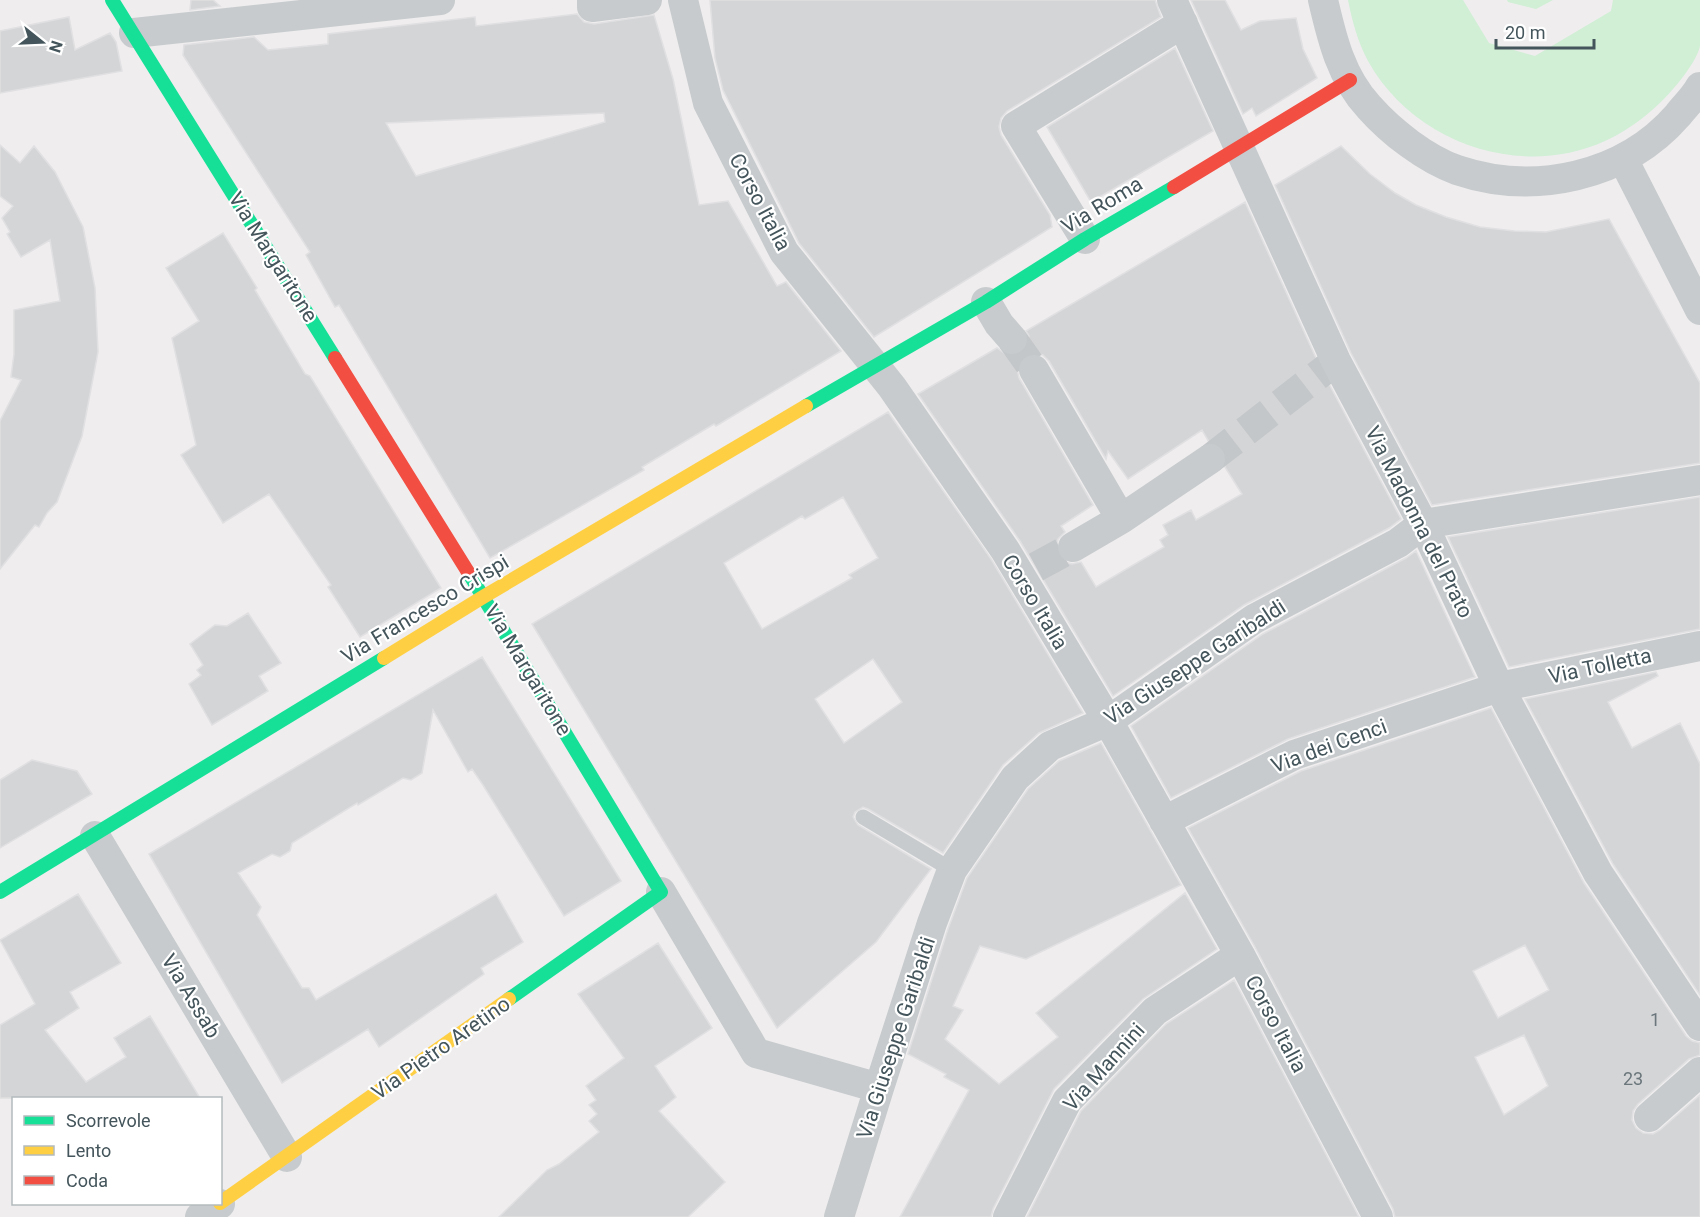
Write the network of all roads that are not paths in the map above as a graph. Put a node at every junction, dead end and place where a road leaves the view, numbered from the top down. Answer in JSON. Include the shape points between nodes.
{"nodes":[{"id":1,"x":112,"y":0,"type":"edge"},
{"id":2,"x":440,"y":0,"type":"edge"},
{"id":3,"x":592,"y":0,"type":"edge"},
{"id":4,"x":647,"y":0,"type":"edge"},
{"id":5,"x":683,"y":0,"type":"edge"},
{"id":6,"x":1323,"y":0,"type":"edge"},
{"id":7,"x":325,"y":6,"type":"edge"},
{"id":8,"x":1177,"y":12,"type":"edge"},
{"id":9,"x":134,"y":33,"type":"junction"},
{"id":10,"x":1350,"y":80,"type":"junction"},
{"id":11,"x":1700,"y":87,"type":"edge"},
{"id":12,"x":1239,"y":148,"type":"junction"},
{"id":13,"x":1623,"y":159,"type":"junction"},
{"id":14,"x":1084,"y":239,"type":"junction"},
{"id":15,"x":986,"y":302,"type":"junction"},
{"id":16,"x":1700,"y":310,"type":"edge"},
{"id":17,"x":1012,"y":339,"type":"tunnel mouth"},
{"id":18,"x":874,"y":366,"type":"junction"},
{"id":19,"x":1034,"y":370,"type":"tunnel mouth"},
{"id":20,"x":1210,"y":459,"type":"tunnel mouth"},
{"id":21,"x":1700,"y":480,"type":"edge"},
{"id":22,"x":1121,"y":519,"type":"junction"},
{"id":23,"x":1423,"y":524,"type":"junction"},
{"id":24,"x":1073,"y":547,"type":"tunnel mouth"},
{"id":25,"x":483,"y":597,"type":"junction"},
{"id":26,"x":1700,"y":646,"type":"edge"},
{"id":27,"x":1499,"y":687,"type":"junction"},
{"id":28,"x":1108,"y":721,"type":"junction"},
{"id":29,"x":863,"y":817,"type":"dead end"},
{"id":30,"x":1164,"y":821,"type":"junction"},
{"id":31,"x":95,"y":836,"type":"junction"},
{"id":32,"x":952,"y":870,"type":"junction"},
{"id":33,"x":0,"y":892,"type":"edge"},
{"id":34,"x":661,"y":892,"type":"junction"},
{"id":35,"x":1240,"y":955,"type":"junction"},
{"id":36,"x":1700,"y":1026,"type":"edge"},
{"id":37,"x":1700,"y":1072,"type":"edge"},
{"id":38,"x":879,"y":1088,"type":"junction"},
{"id":39,"x":1648,"y":1117,"type":"dead end"},
{"id":40,"x":287,"y":1157,"type":"junction"},
{"id":41,"x":222,"y":1202,"type":"edge"},
{"id":42,"x":217,"y":1205,"type":"edge"},
{"id":43,"x":200,"y":1217,"type":"edge"},
{"id":44,"x":839,"y":1217,"type":"edge"},
{"id":45,"x":1008,"y":1217,"type":"edge"},
{"id":46,"x":1377,"y":1217,"type":"edge"}],
"edges":[{"from":1,"to":9,"type":"street","name":"Via Margaritone"},
{"from":2,"to":7,"type":"street"},
{"from":3,"to":4,"type":"street","via":[[592,7]]},
{"from":5,"to":18,"type":"street","name":"Corso Italia","via":[[708,103],[784,252]]},
{"from":6,"to":10,"type":"street","via":[[1335,50]]},
{"from":7,"to":9,"type":"street"},
{"from":8,"to":12,"type":"street","name":"Via Madonna del Prato"},
{"from":8,"to":14,"type":"street","via":[[1016,126]]},
{"from":9,"to":25,"type":"street","name":"Via Margaritone"},
{"from":10,"to":12,"type":"street","name":"Via Roma"},
{"from":10,"to":13,"type":"street","via":[[1369,107],[1409,144],[1457,170],[1509,181],[1564,179],[1603,169]]},
{"from":11,"to":13,"type":"street","via":[[1662,133]]},
{"from":12,"to":14,"type":"street","name":"Via Roma"},
{"from":12,"to":23,"type":"street","name":"Via Madonna del Prato","via":[[1331,365]]},
{"from":13,"to":16,"type":"street"},
{"from":14,"to":15,"type":"street","name":"Via Roma"},
{"from":15,"to":17,"type":"street"},
{"from":15,"to":18,"type":"street","name":"Via Roma"},
{"from":18,"to":25,"type":"street","name":"Via Francesco Crispi"},
{"from":18,"to":28,"type":"street","name":"Corso Italia","via":[[1005,550],[1027,570]]},
{"from":19,"to":22,"type":"street"},
{"from":20,"to":22,"type":"street"},
{"from":21,"to":23,"type":"street","name":"Via Giuseppe Garibaldi"},
{"from":22,"to":24,"type":"street"},
{"from":23,"to":27,"type":"street","name":"Via Madonna del Prato"},
{"from":23,"to":28,"type":"street","name":"Via Giuseppe Garibaldi","via":[[1398,543],[1254,619]]},
{"from":25,"to":31,"type":"street","name":"Via Francesco Crispi"},
{"from":25,"to":34,"type":"street","name":"Via Margaritone"},
{"from":26,"to":27,"type":"street","name":"Via Tolletta"},
{"from":27,"to":30,"type":"street","name":"Via dei Cenci","via":[[1294,755]]},
{"from":27,"to":36,"type":"street","name":"Via Madonna del Prato","via":[[1598,873]]},
{"from":28,"to":30,"type":"street","name":"Corso Italia"},
{"from":28,"to":32,"type":"street","name":"Via Giuseppe Garibaldi","via":[[1050,746],[1016,778]]},
{"from":29,"to":32,"type":"lane"},
{"from":30,"to":35,"type":"street","name":"Corso Italia"},
{"from":31,"to":33,"type":"street","name":"Via Francesco Crispi"},
{"from":31,"to":40,"type":"street","name":"Via Assab"},
{"from":32,"to":38,"type":"street","name":"Via Giuseppe Garibaldi"},
{"from":34,"to":38,"type":"street","name":"Via Margaritone","via":[[756,1053]]},
{"from":34,"to":40,"type":"street","name":"Via Pietro Aretino"},
{"from":35,"to":45,"type":"street","name":"Via Mannini","via":[[1155,1011],[1067,1101]]},
{"from":35,"to":46,"type":"street","name":"Corso Italia"},
{"from":37,"to":39,"type":"street"},
{"from":38,"to":44,"type":"street","name":"Via Giuseppe Garibaldi"},
{"from":40,"to":41,"type":"street","name":"Via Pietro Aretino"},
{"from":42,"to":43,"type":"street","name":"Via Pietro Aretino"}]}
